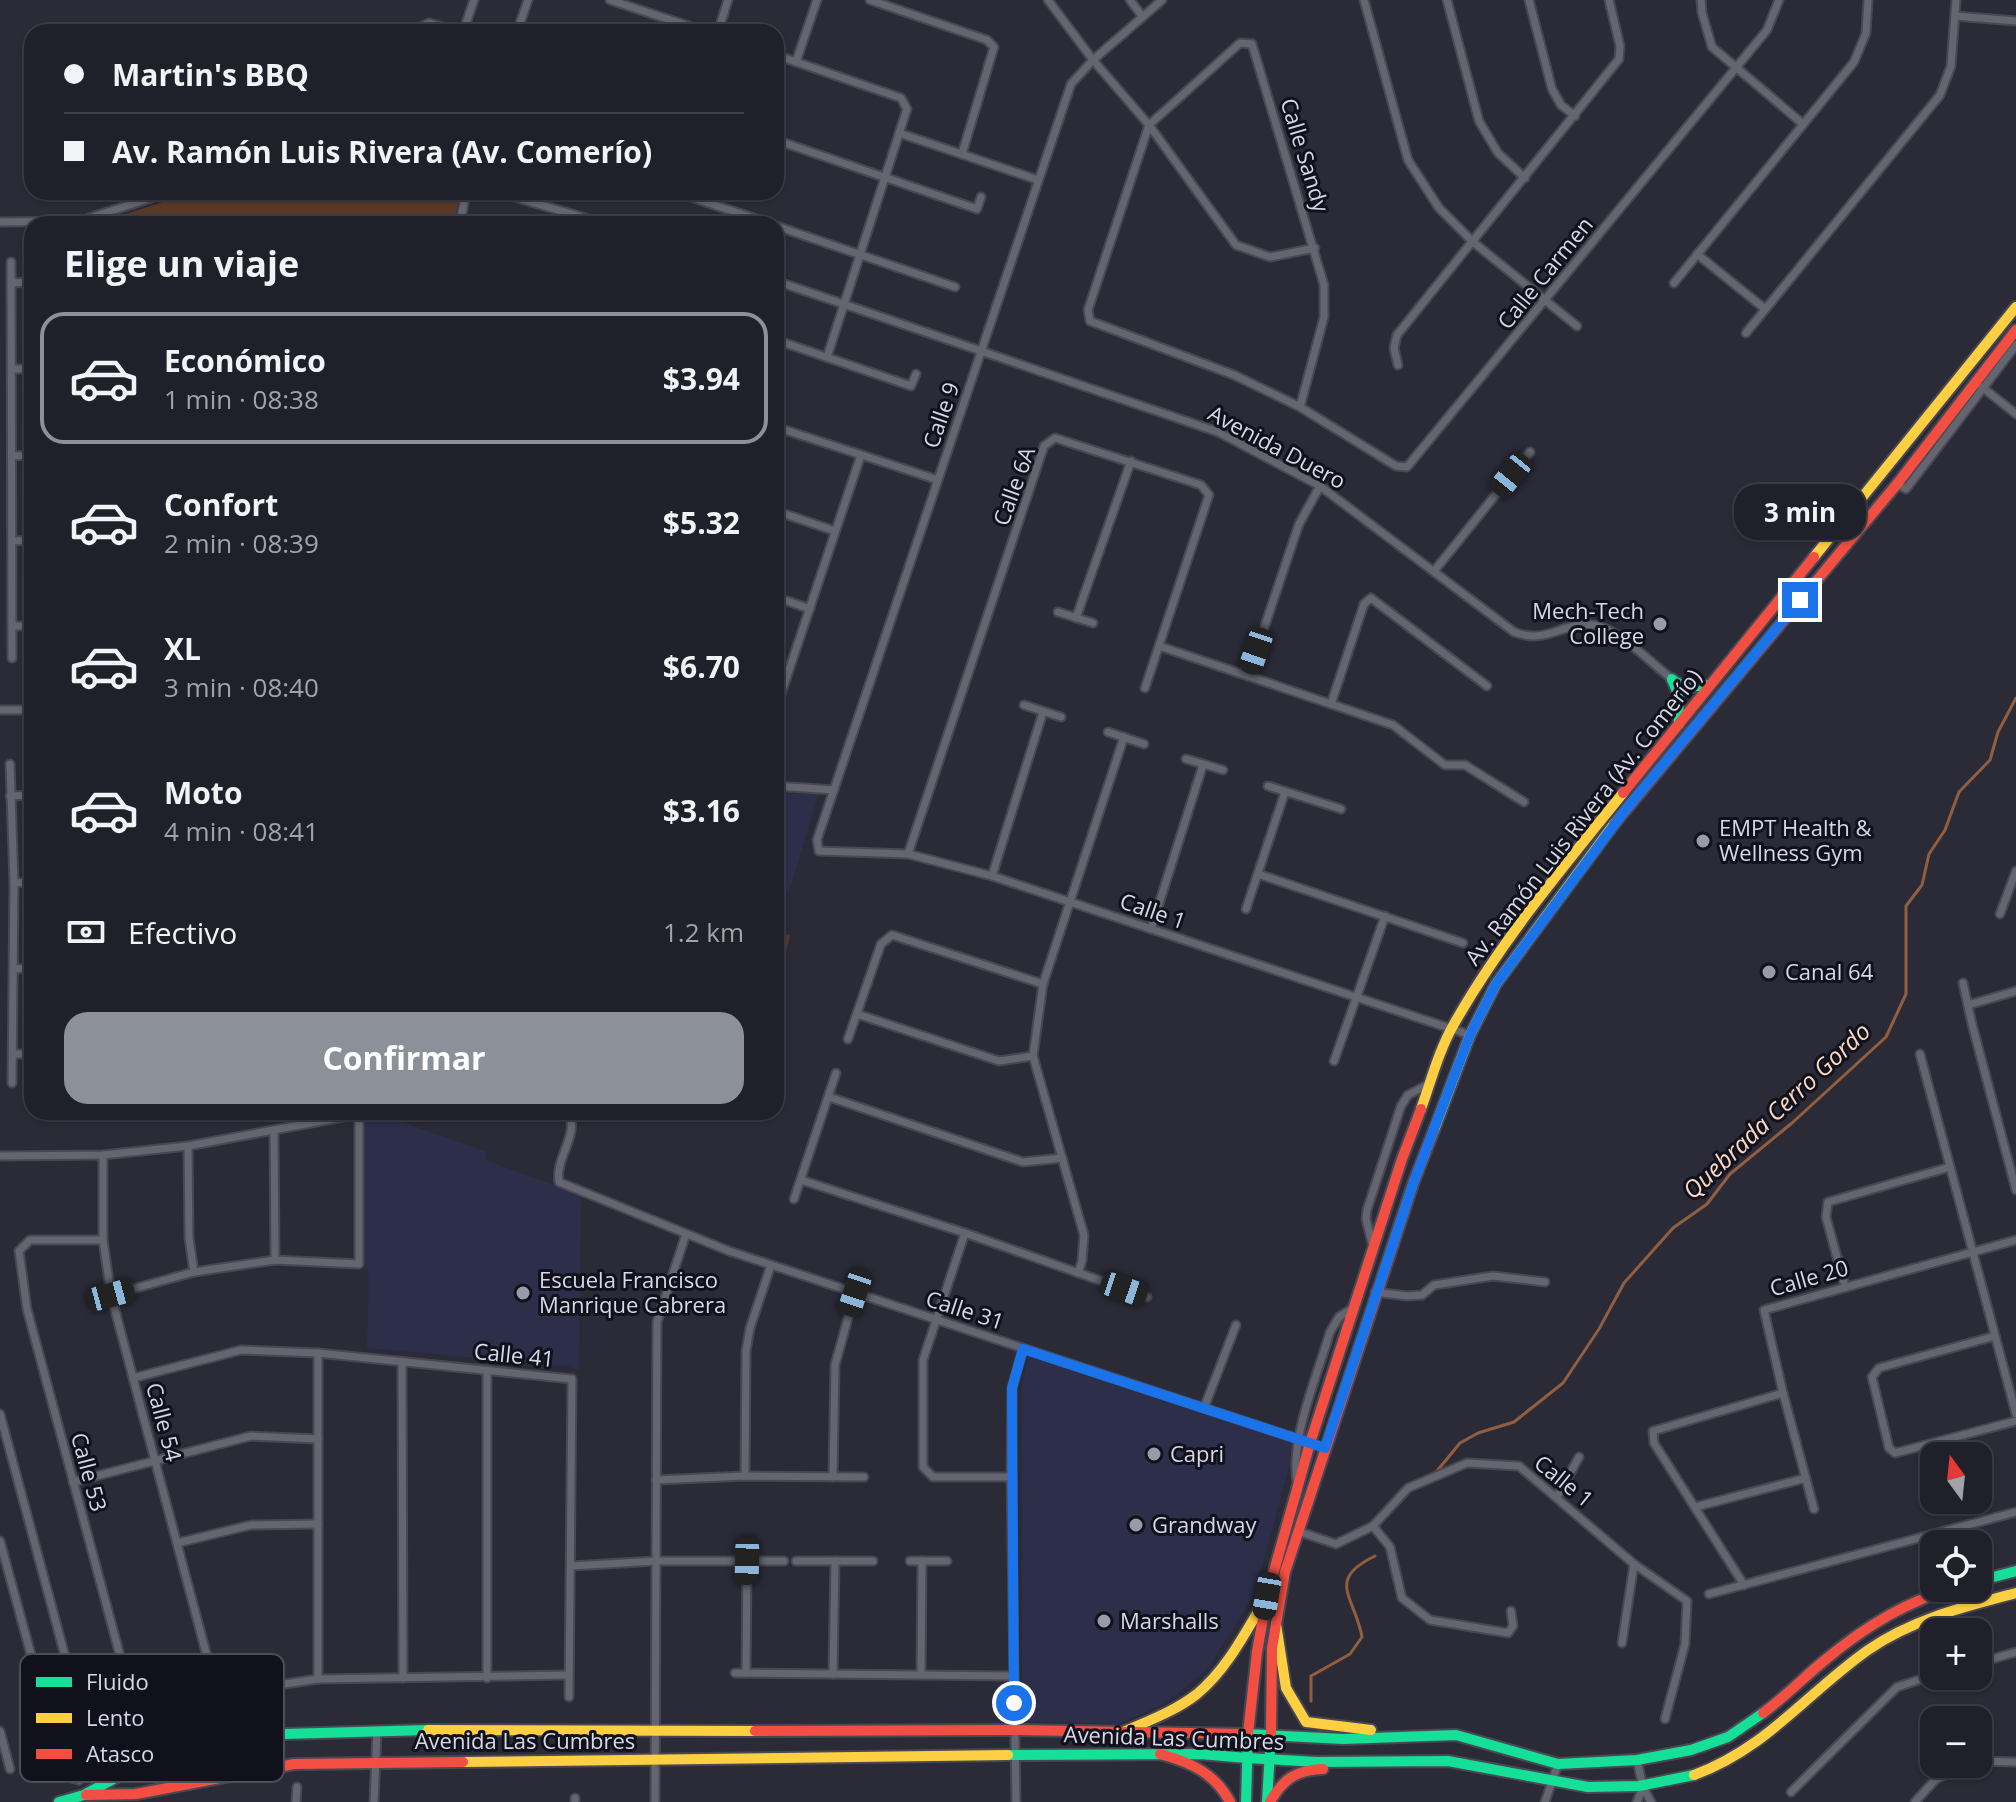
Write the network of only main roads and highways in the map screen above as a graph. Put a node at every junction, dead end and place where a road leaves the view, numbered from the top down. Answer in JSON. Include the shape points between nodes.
{"nodes":[{"id":1,"x":2016,"y":307,"type":"edge"},
{"id":2,"x":2016,"y":330,"type":"edge"},
{"id":3,"x":1710,"y":685,"type":"junction"},
{"id":4,"x":1679,"y":724,"type":"junction"},
{"id":5,"x":2016,"y":1571,"type":"edge"},
{"id":6,"x":1992,"y":1577,"type":"edge"},
{"id":7,"x":2016,"y":1593,"type":"edge"},
{"id":8,"x":1267,"y":1596,"type":"junction"},
{"id":9,"x":1920,"y":1599,"type":"edge"},
{"id":10,"x":1276,"y":1624,"type":"junction"},
{"id":11,"x":284,"y":1734,"type":"edge"},
{"id":12,"x":1119,"y":1734,"type":"junction"},
{"id":13,"x":1248,"y":1734,"type":"junction"},
{"id":14,"x":1271,"y":1734,"type":"junction"},
{"id":15,"x":1439,"y":1736,"type":"junction"},
{"id":16,"x":1160,"y":1754,"type":"junction"},
{"id":17,"x":1247,"y":1758,"type":"junction"},
{"id":18,"x":1269,"y":1761,"type":"junction"},
{"id":19,"x":1415,"y":1762,"type":"junction"},
{"id":20,"x":284,"y":1766,"type":"edge"},
{"id":21,"x":110,"y":1782,"type":"edge"},
{"id":22,"x":199,"y":1782,"type":"edge"},
{"id":23,"x":85,"y":1798,"type":"edge"},
{"id":24,"x":59,"y":1802,"type":"edge"},
{"id":25,"x":1230,"y":1802,"type":"edge"},
{"id":26,"x":1246,"y":1802,"type":"edge"},
{"id":27,"x":1269,"y":1802,"type":"edge"}],
"edges":[{"from":1,"to":3,"type":"main road","name":"Av. Ramón Luis Rivera (Av. Comerío)"},
{"from":2,"to":10,"type":"main road","name":"Av. Ramón Luis Rivera (Av. Comerío)","via":[[1897,484],[1623,813],[1496,984],[1470,1035],[1375,1292],[1297,1531]]},
{"from":3,"to":4,"type":"main road","name":"Av. Ramón Luis Rivera (Av. Comerío)"},
{"from":3,"to":4,"type":"main road","via":[[1685,687],[1672,679]]},
{"from":4,"to":8,"type":"main road","name":"Av. Ramón Luis Rivera (Av. Comerío)","via":[[1540,896],[1452,1027],[1354,1307]]},
{"from":5,"to":6,"type":"main road"},
{"from":7,"to":19,"type":"main road","name":"Avenida Las Cumbres","via":[[1929,1617],[1885,1639],[1737,1755],[1694,1775],[1643,1787],[1597,1789],[1473,1764]]},
{"from":8,"to":12,"type":"main road","via":[[1232,1654],[1197,1693],[1159,1718]]},
{"from":8,"to":13,"type":"main road","name":"Av. Ramón Luis Rivera (Av. Comerío)"},
{"from":9,"to":15,"type":"main road","name":"Avenida Las Cumbres","via":[[1878,1621],[1728,1737],[1691,1750],[1637,1760],[1558,1764],[1456,1735]]},
{"from":10,"to":14,"type":"main road","name":"Av. Ramón Luis Rivera (Av. Comerío)"},
{"from":10,"to":15,"type":"main road","via":[[1284,1686],[1306,1722]]},
{"from":11,"to":12,"type":"main road","name":"Avenida Las Cumbres"},
{"from":12,"to":13,"type":"main road","name":"Avenida Las Cumbres"},
{"from":13,"to":14,"type":"main road","name":"Avenida Las Cumbres"},
{"from":13,"to":17,"type":"main road","name":"Av. Ramón Luis Rivera (Av. Comerío)"},
{"from":14,"to":15,"type":"main road","name":"Avenida Las Cumbres","via":[[1343,1739]]},
{"from":14,"to":18,"type":"main road","name":"Av. Ramón Luis Rivera (Av. Comerío)"},
{"from":16,"to":17,"type":"main road","name":"Avenida Las Cumbres"},
{"from":16,"to":20,"type":"main road","name":"Avenida Las Cumbres"},
{"from":16,"to":25,"type":"main road","via":[[1203,1770]]},
{"from":17,"to":18,"type":"main road","name":"Avenida Las Cumbres"},
{"from":17,"to":26,"type":"main road","name":"Av. Ramón Luis Rivera (Av. Comerío)"},
{"from":18,"to":19,"type":"main road","name":"Avenida Las Cumbres"},
{"from":18,"to":27,"type":"main road","name":"Av. Ramón Luis Rivera (Av. Comerío)"},
{"from":19,"to":27,"type":"main road","via":[[1299,1772],[1281,1782]]},
{"from":21,"to":23,"type":"main road","name":"Avenida Las Cumbres"},
{"from":22,"to":23,"type":"main road","name":"Avenida Las Cumbres"},
{"from":23,"to":24,"type":"main road","name":"Avenida Las Cumbres"}]}
